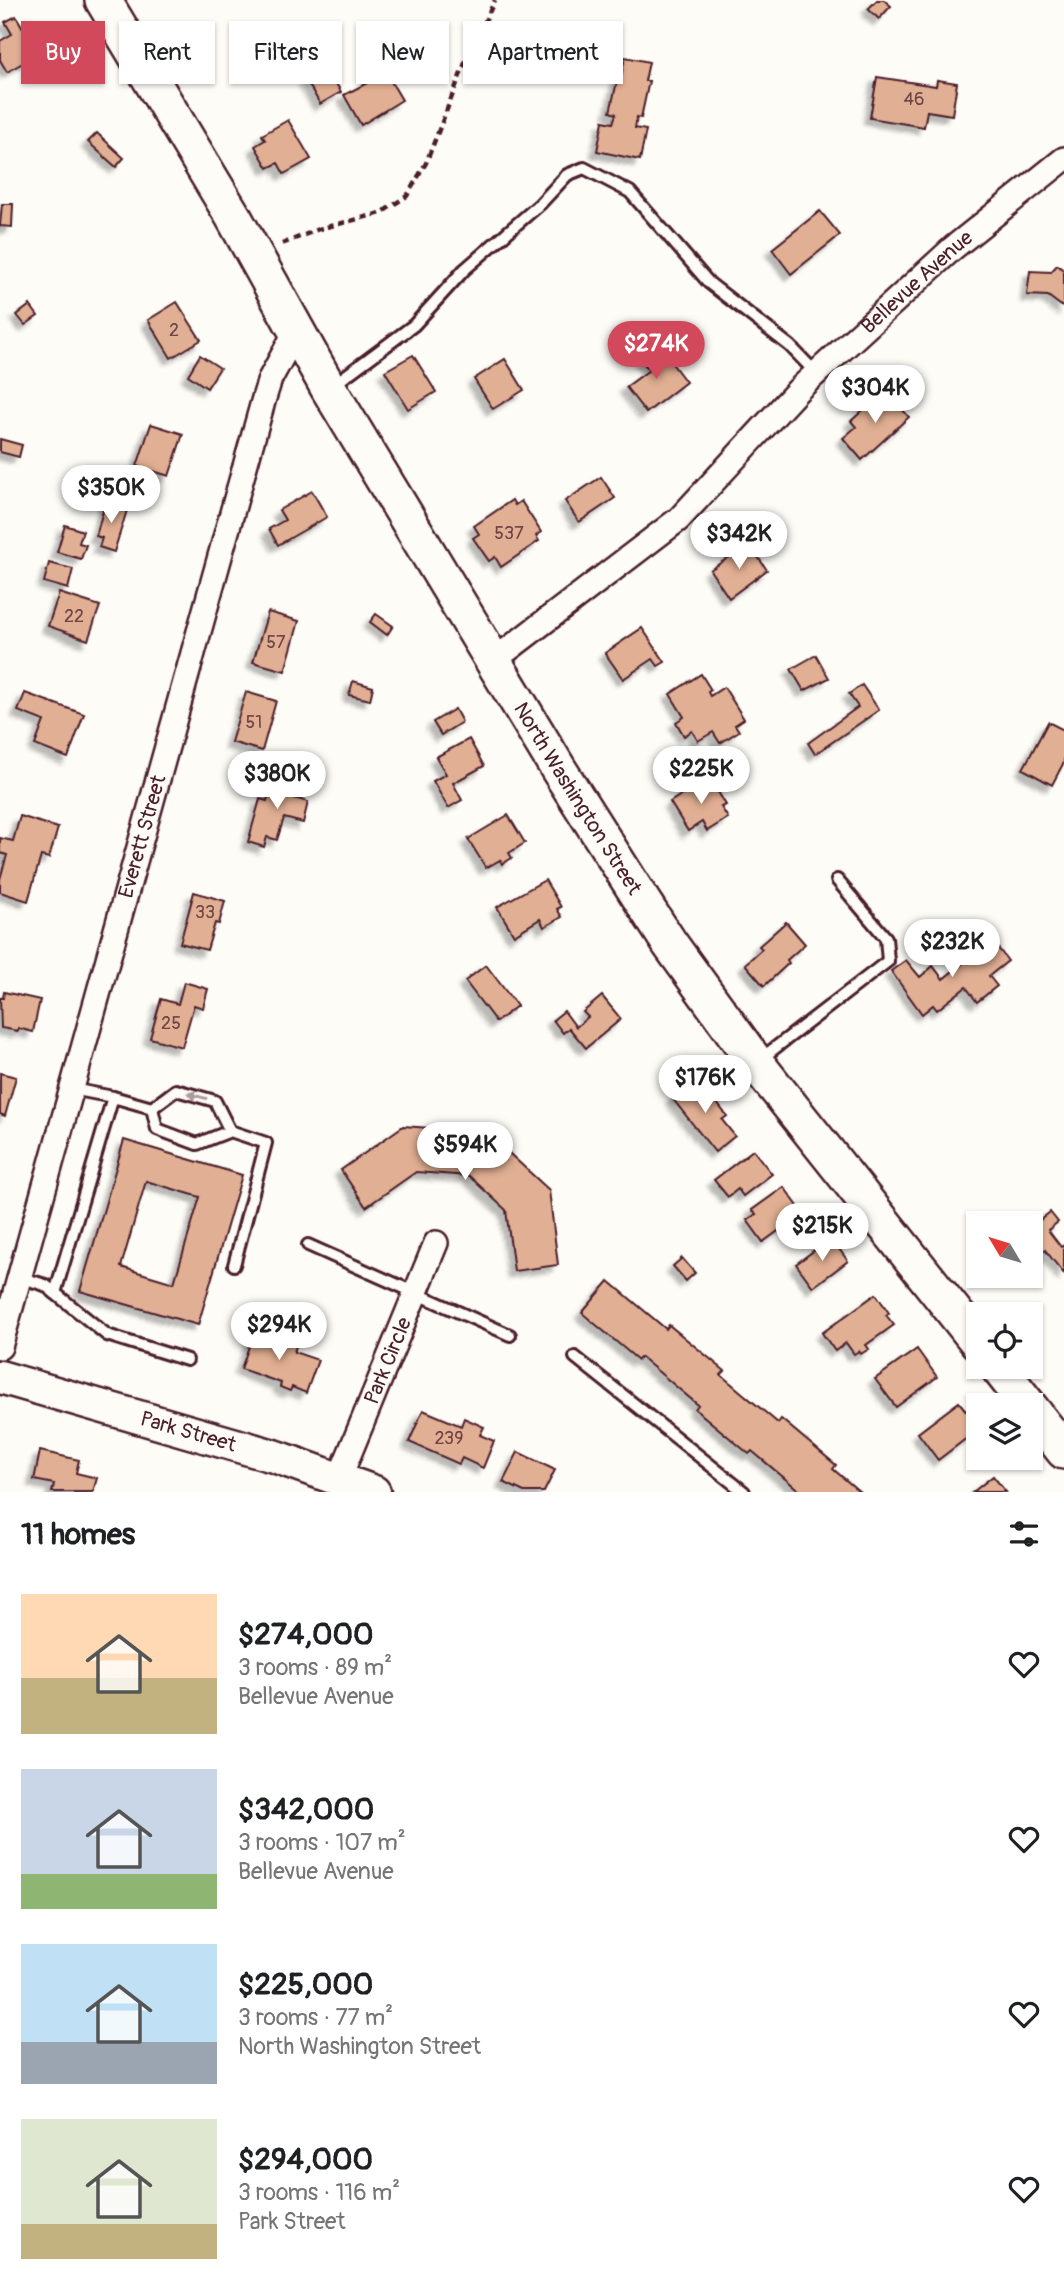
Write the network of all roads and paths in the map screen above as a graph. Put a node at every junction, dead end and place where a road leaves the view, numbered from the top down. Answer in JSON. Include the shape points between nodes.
{"nodes":[{"id":1,"x":103,"y":0,"type":"edge"},
{"id":2,"x":495,"y":0,"type":"edge"},
{"id":3,"x":1064,"y":159,"type":"edge"},
{"id":4,"x":250,"y":248,"type":"junction"},
{"id":5,"x":296,"y":331,"type":"junction"},
{"id":6,"x":817,"y":373,"type":"junction"},
{"id":7,"x":329,"y":389,"type":"junction"},
{"id":8,"x":493,"y":661,"type":"junction"},
{"id":9,"x":837,"y":880,"type":"dead end"},
{"id":10,"x":756,"y":1063,"type":"junction"},
{"id":11,"x":72,"y":1089,"type":"junction"},
{"id":12,"x":113,"y":1097,"type":"junction"},
{"id":13,"x":152,"y":1108,"type":"junction"},
{"id":14,"x":230,"y":1130,"type":"junction"},
{"id":15,"x":436,"y":1243,"type":"dead end"},
{"id":16,"x":309,"y":1245,"type":"dead end"},
{"id":17,"x":234,"y":1265,"type":"dead end"},
{"id":18,"x":19,"y":1277,"type":"junction"},
{"id":19,"x":55,"y":1293,"type":"junction"},
{"id":20,"x":416,"y":1293,"type":"junction"},
{"id":21,"x":966,"y":1327,"type":"edge"},
{"id":22,"x":510,"y":1335,"type":"dead end"},
{"id":23,"x":0,"y":1347,"type":"edge"},
{"id":24,"x":575,"y":1357,"type":"dead end"},
{"id":25,"x":187,"y":1360,"type":"dead end"},
{"id":26,"x":0,"y":1377,"type":"edge"},
{"id":27,"x":1007,"y":1379,"type":"edge"},
{"id":28,"x":1018,"y":1393,"type":"edge"},
{"id":29,"x":1043,"y":1425,"type":"edge"},
{"id":30,"x":1064,"y":1451,"type":"edge"},
{"id":31,"x":335,"y":1485,"type":"edge"},
{"id":32,"x":374,"y":1492,"type":"edge"},
{"id":33,"x":744,"y":1492,"type":"edge"}],
"edges":[{"from":1,"to":4,"type":"main road","name":"North Washington Street"},
{"from":2,"to":4,"type":"path","via":[[426,163],[407,196],[381,213],[319,229],[289,243]]},
{"from":3,"to":6,"type":"street","name":"Bellevue Avenue","via":[[953,248]]},
{"from":4,"to":5,"type":"main road","name":"North Washington Street"},
{"from":5,"to":7,"type":"main road","name":"North Washington Street"},
{"from":5,"to":11,"type":"street","name":"Everett Street","via":[[264,398]]},
{"from":6,"to":7,"type":"lane","via":[[709,283],[630,192],[584,168],[567,175],[464,270],[414,325]]},
{"from":6,"to":8,"type":"street","name":"Bellevue Avenue","via":[[679,519]]},
{"from":7,"to":8,"type":"main road","name":"North Washington Street"},
{"from":8,"to":10,"type":"main road","name":"North Washington Street","via":[[636,893]]},
{"from":9,"to":10,"type":"lane","via":[[886,938],[888,961]]},
{"from":10,"to":21,"type":"main road","name":"North Washington Street"},
{"from":11,"to":12,"type":"lane"},
{"from":11,"to":18,"type":"street","name":"Everett Street"},
{"from":12,"to":13,"type":"lane"},
{"from":12,"to":19,"type":"lane"},
{"from":13,"to":14,"type":"lane","via":[[157,1129],[197,1144]]},
{"from":14,"to":13,"type":"lane","one_way":true,"via":[[215,1101],[176,1090]]},
{"from":14,"to":17,"type":"lane","via":[[266,1143]]},
{"from":15,"to":20,"type":"street","name":"Park Circle"},
{"from":16,"to":20,"type":"lane"},
{"from":18,"to":19,"type":"lane"},
{"from":18,"to":23,"type":"street","name":"Everett Street"},
{"from":19,"to":25,"type":"lane","via":[[107,1335]]},
{"from":20,"to":22,"type":"lane"},
{"from":20,"to":31,"type":"street","name":"Park Circle"},
{"from":24,"to":33,"type":"lane"},
{"from":26,"to":31,"type":"main road","name":"Park Street","via":[[252,1449]]},
{"from":27,"to":28,"type":"main road"},
{"from":29,"to":30,"type":"main road"},
{"from":31,"to":32,"type":"main road","name":"Park Street"}]}
